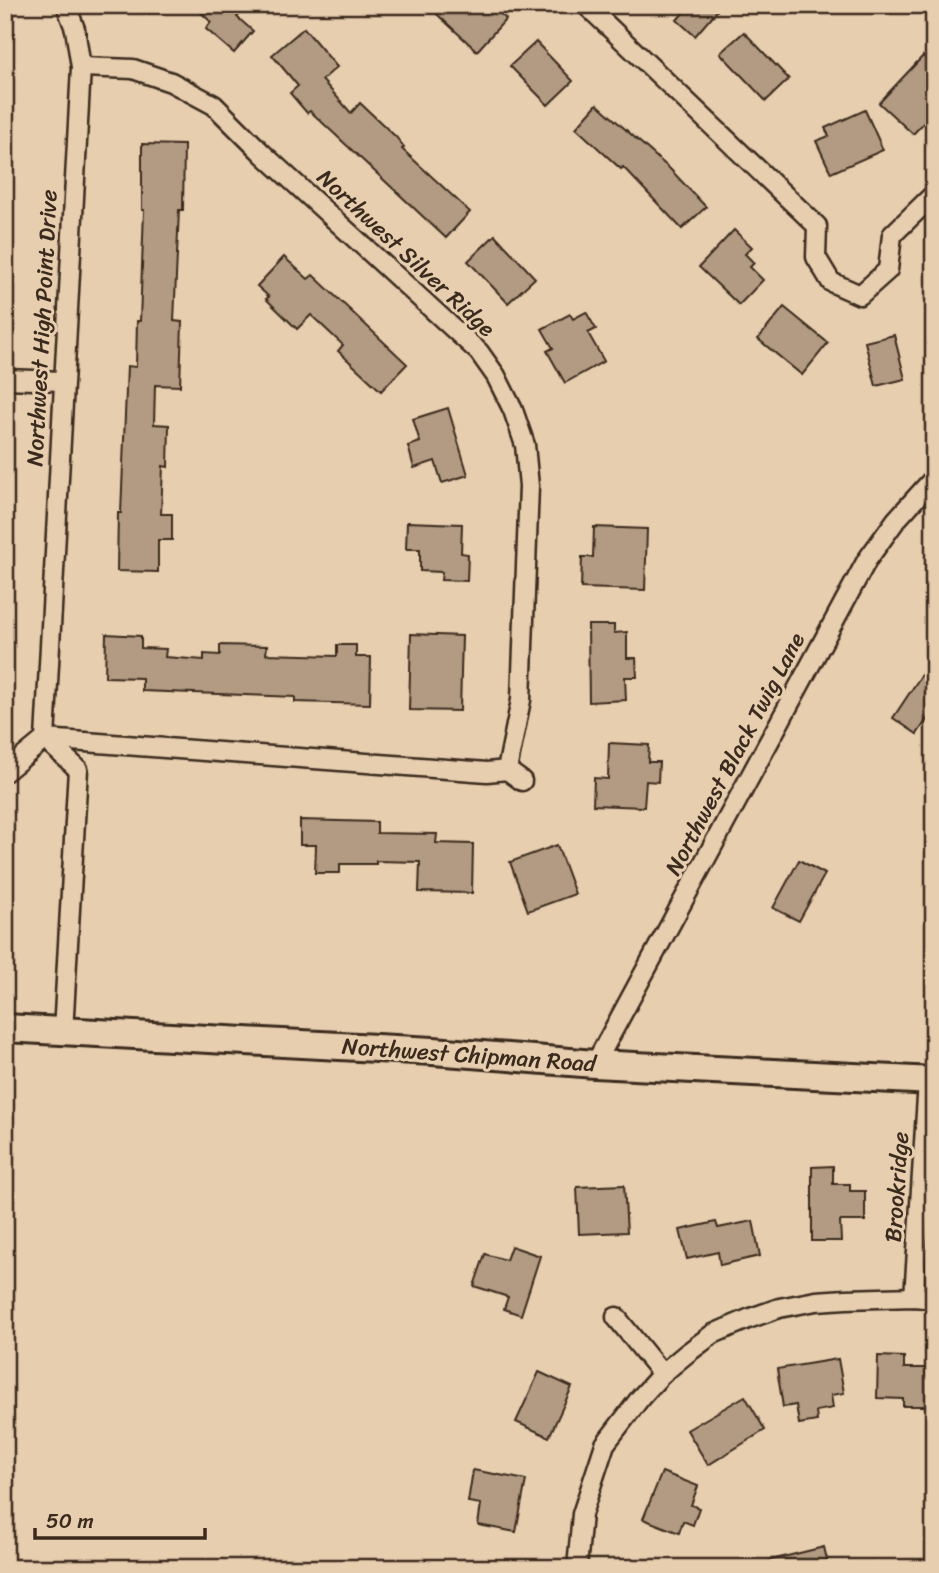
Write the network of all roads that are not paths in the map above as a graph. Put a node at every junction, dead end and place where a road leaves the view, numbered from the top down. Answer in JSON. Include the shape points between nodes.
{"nodes":[{"id":1,"x":66,"y":5,"type":"edge"},
{"id":2,"x":586,"y":5,"type":"edge"},
{"id":3,"x":81,"y":67,"type":"junction"},
{"id":4,"x":934,"y":194,"type":"edge"},
{"id":5,"x":5,"y":379,"type":"edge"},
{"id":6,"x":63,"y":381,"type":"junction"},
{"id":7,"x":934,"y":478,"type":"edge"},
{"id":8,"x":45,"y":738,"type":"junction"},
{"id":9,"x":5,"y":772,"type":"edge"},
{"id":10,"x":5,"y":1028,"type":"edge"},
{"id":11,"x":63,"y":1032,"type":"junction"},
{"id":12,"x":595,"y":1064,"type":"junction"},
{"id":13,"x":931,"y":1081,"type":"edge"},
{"id":14,"x":914,"y":1297,"type":"junction"},
{"id":15,"x":934,"y":1299,"type":"edge"},
{"id":16,"x":616,"y":1317,"type":"dead end"},
{"id":17,"x":662,"y":1374,"type":"junction"},
{"id":18,"x":577,"y":1568,"type":"edge"}],
"edges":[{"from":1,"to":3,"type":"street","name":"Northwest High Point Drive"},
{"from":2,"to":4,"type":"street","via":[[817,226],[816,257],[831,282],[860,295],[888,270],[892,235]]},
{"from":3,"to":6,"type":"street","name":"Northwest High Point Drive"},
{"from":3,"to":8,"type":"street","name":"Northwest Silver Ridge","via":[[134,69],[172,82],[214,105],[479,352],[496,376],[525,444],[528,486],[521,700],[515,775]]},
{"from":5,"to":6,"type":"street"},
{"from":6,"to":8,"type":"street","name":"Northwest High Point Drive"},
{"from":7,"to":12,"type":"street","name":"Northwest Black Twig Lane","via":[[867,560]]},
{"from":8,"to":9,"type":"street"},
{"from":8,"to":11,"type":"street","via":[[78,769]]},
{"from":10,"to":11,"type":"main road","name":"Northwest Chipman Road"},
{"from":11,"to":12,"type":"main road","name":"Northwest Chipman Road"},
{"from":12,"to":13,"type":"main road","name":"Northwest Chipman Road"},
{"from":13,"to":14,"type":"street","name":"Brookridge"},
{"from":14,"to":15,"type":"street"},
{"from":14,"to":17,"type":"street","via":[[816,1301],[779,1308],[713,1334]]},
{"from":16,"to":17,"type":"street"},
{"from":17,"to":18,"type":"street","via":[[605,1444],[582,1514]]}]}
